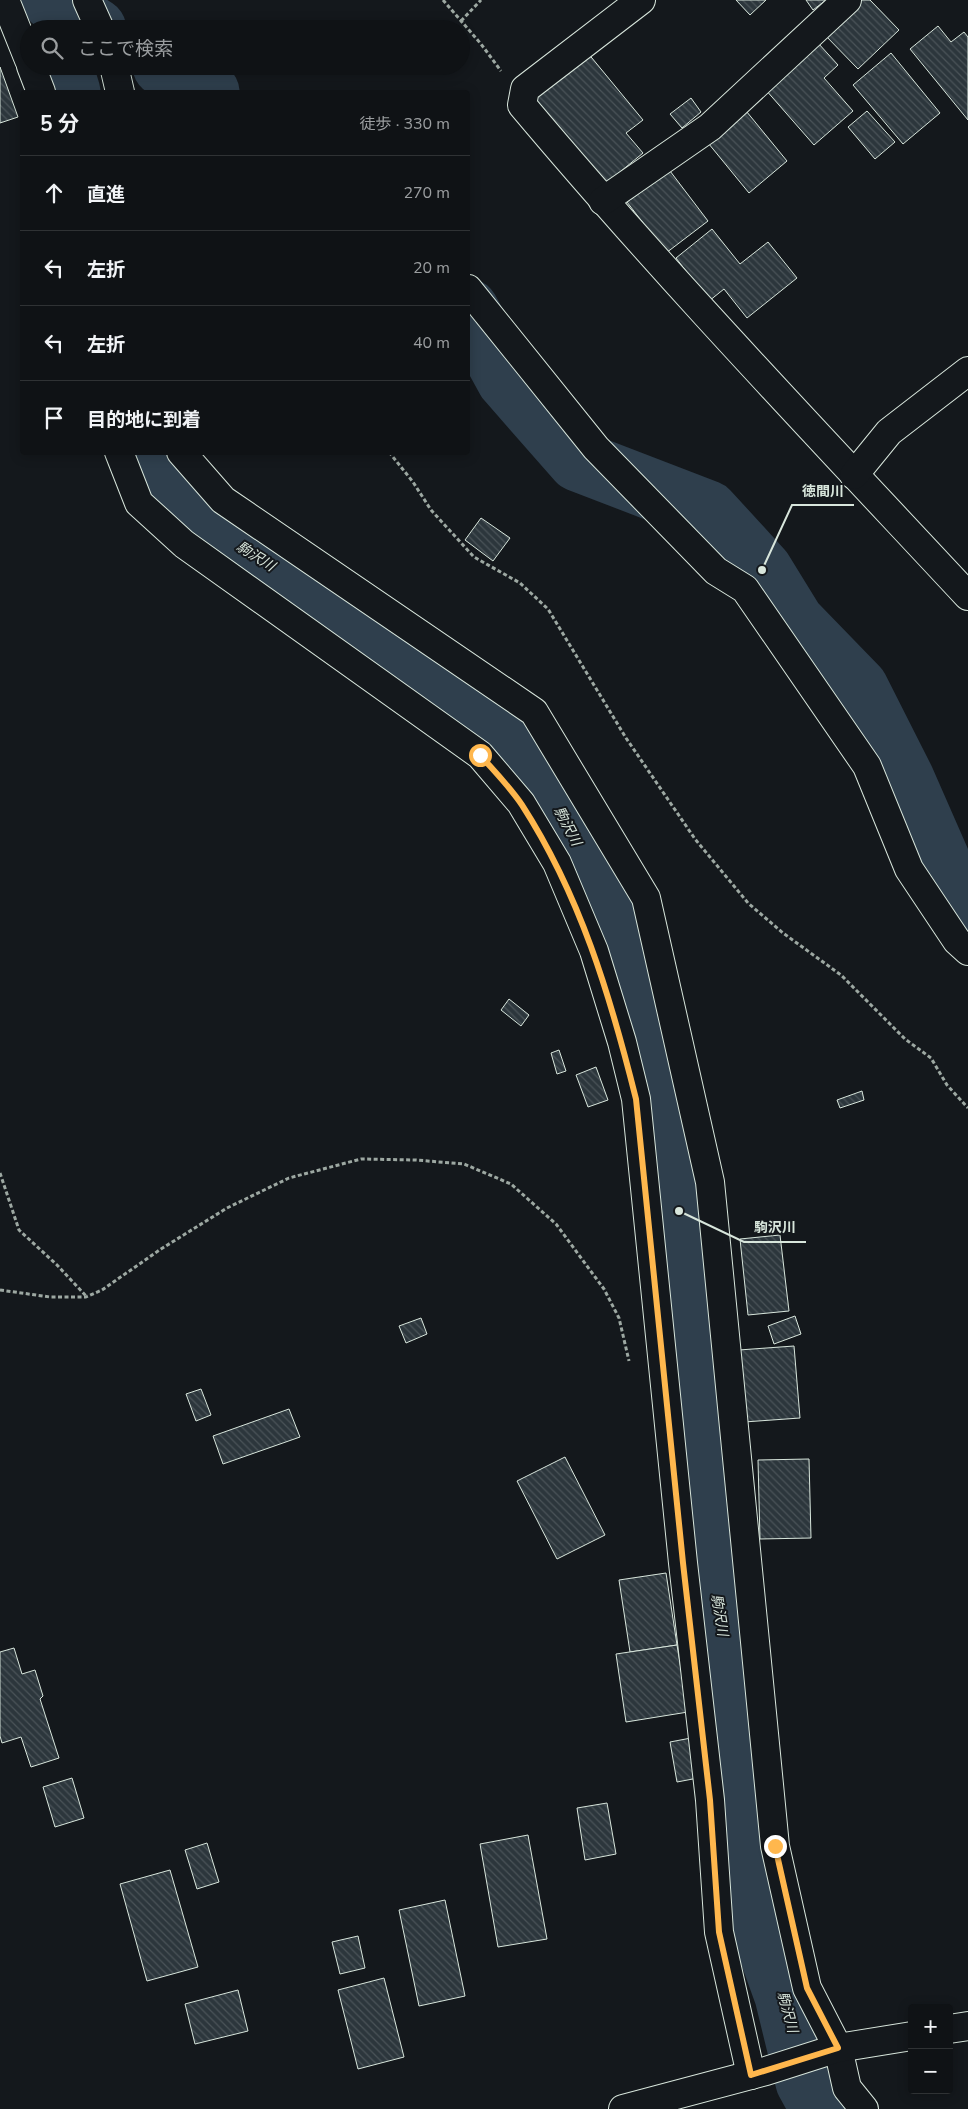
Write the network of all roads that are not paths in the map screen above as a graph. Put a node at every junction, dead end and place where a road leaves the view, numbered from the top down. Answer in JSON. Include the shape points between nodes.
{"nodes":[{"id":1,"x":5,"y":0,"type":"edge"},
{"id":2,"x":641,"y":0,"type":"edge"},
{"id":3,"x":847,"y":0,"type":"edge"},
{"id":4,"x":20,"y":38,"type":"edge"},
{"id":5,"x":35,"y":75,"type":"edge"},
{"id":6,"x":41,"y":90,"type":"edge"},
{"id":7,"x":603,"y":201,"type":"junction"},
{"id":8,"x":470,"y":292,"type":"edge"},
{"id":9,"x":968,"y":371,"type":"edge"},
{"id":10,"x":120,"y":455,"type":"edge"},
{"id":11,"x":184,"y":455,"type":"edge"},
{"id":12,"x":854,"y":475,"type":"junction"},
{"id":13,"x":968,"y":596,"type":"edge"},
{"id":14,"x":968,"y":951,"type":"edge"},
{"id":15,"x":968,"y":2026,"type":"edge"},
{"id":16,"x":953,"y":2029,"type":"edge"},
{"id":17,"x":908,"y":2037,"type":"edge"},
{"id":18,"x":832,"y":2050,"type":"junction"},
{"id":19,"x":759,"y":2073,"type":"junction"},
{"id":20,"x":701,"y":2099,"type":"edge"},
{"id":21,"x":623,"y":2109,"type":"edge"},
{"id":22,"x":864,"y":2109,"type":"edge"}],
"edges":[{"from":1,"to":4,"type":"street"},
{"from":2,"to":7,"type":"street","via":[[525,89],[522,104]]},
{"from":3,"to":7,"type":"street","via":[[710,127]]},
{"from":5,"to":6,"type":"street"},
{"from":7,"to":12,"type":"street"},
{"from":8,"to":14,"type":"street","via":[[596,448],[716,571],[745,589],[867,766],[910,869],[957,942]]},
{"from":9,"to":12,"type":"street","via":[[889,432]]},
{"from":10,"to":19,"type":"street","via":[[139,503],[184,544],[480,755],[520,803],[557,863],[594,951],[636,1099],[710,1800],[719,1932]]},
{"from":11,"to":18,"type":"street","via":[[223,500],[534,712],[646,898],[710,1182],[775,1846],[807,1988]]},
{"from":12,"to":13,"type":"street"},
{"from":15,"to":16,"type":"street"},
{"from":17,"to":18,"type":"street"},
{"from":18,"to":19,"type":"street"},
{"from":18,"to":22,"type":"street","via":[[847,2088]]},
{"from":19,"to":20,"type":"street"},
{"from":20,"to":21,"type":"street"}]}
